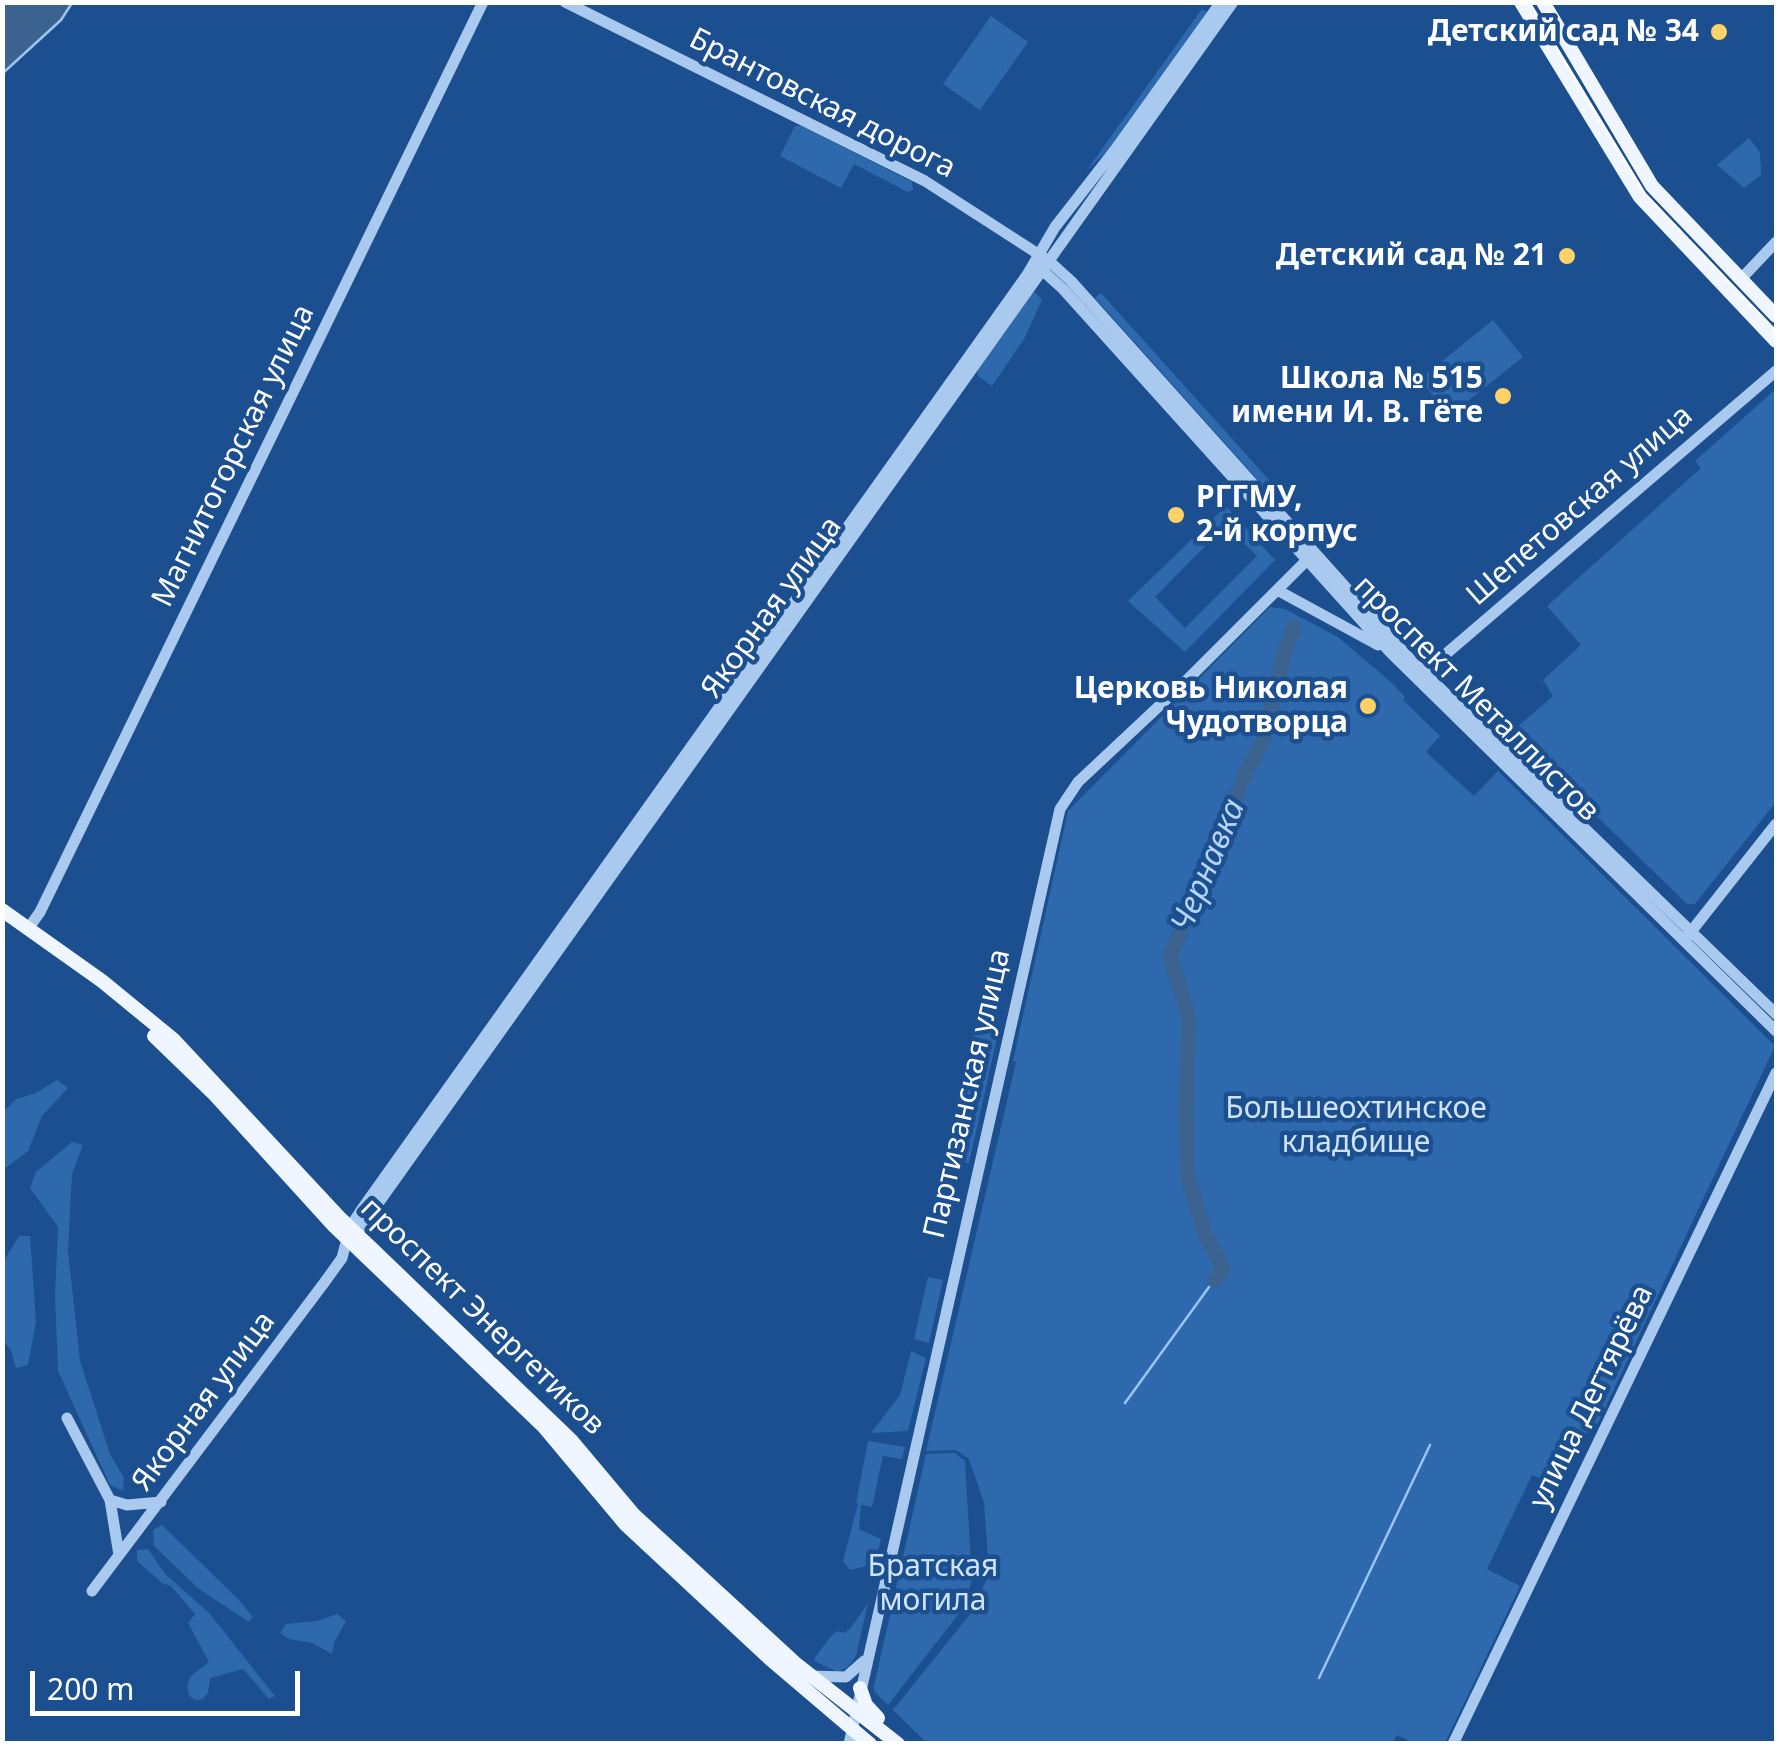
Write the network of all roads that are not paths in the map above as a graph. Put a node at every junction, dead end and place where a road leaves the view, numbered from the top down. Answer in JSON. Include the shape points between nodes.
{"nodes":[{"id":1,"x":483,"y":2,"type":"edge"},
{"id":2,"x":565,"y":2,"type":"edge"},
{"id":3,"x":1221,"y":2,"type":"edge"},
{"id":4,"x":1233,"y":2,"type":"edge"},
{"id":5,"x":1522,"y":2,"type":"edge"},
{"id":6,"x":1543,"y":2,"type":"edge"},
{"id":7,"x":1776,"y":242,"type":"edge"},
{"id":8,"x":1043,"y":262,"type":"junction"},
{"id":9,"x":1740,"y":279,"type":"junction"},
{"id":10,"x":1776,"y":316,"type":"edge"},
{"id":11,"x":1776,"y":341,"type":"edge"},
{"id":12,"x":1776,"y":370,"type":"edge"},
{"id":13,"x":1311,"y":557,"type":"junction"},
{"id":14,"x":1277,"y":590,"type":"junction"},
{"id":15,"x":1390,"y":652,"type":"junction"},
{"id":16,"x":1420,"y":676,"type":"junction"},
{"id":17,"x":1776,"y":824,"type":"edge"},
{"id":18,"x":2,"y":910,"type":"edge"},
{"id":19,"x":28,"y":930,"type":"junction"},
{"id":20,"x":1687,"y":936,"type":"junction"},
{"id":21,"x":1776,"y":1014,"type":"edge"},
{"id":22,"x":1776,"y":1030,"type":"edge"},
{"id":23,"x":1776,"y":1073,"type":"edge"},
{"id":24,"x":351,"y":1233,"type":"junction"},
{"id":25,"x":66,"y":1418,"type":"dead end"},
{"id":26,"x":110,"y":1500,"type":"junction"},
{"id":27,"x":161,"y":1502,"type":"junction"},
{"id":28,"x":119,"y":1556,"type":"junction"},
{"id":29,"x":92,"y":1591,"type":"dead end"},
{"id":30,"x":867,"y":1658,"type":"junction"},
{"id":31,"x":811,"y":1676,"type":"junction"},
{"id":32,"x":860,"y":1688,"type":"junction"},
{"id":33,"x":857,"y":1709,"type":"junction"},
{"id":34,"x":851,"y":1736,"type":"edge"},
{"id":35,"x":870,"y":1744,"type":"edge"},
{"id":36,"x":900,"y":1744,"type":"edge"},
{"id":37,"x":1453,"y":1744,"type":"edge"}],
"edges":[{"from":1,"to":19,"type":"street","name":"Магнитогорская улица"},
{"from":2,"to":8,"type":"street","name":"Брантовская дорога","via":[[925,182]]},
{"from":3,"to":8,"type":"street","name":"Якорная улица","via":[[1088,182]]},
{"from":4,"to":8,"type":"street","name":"Якорная улица"},
{"from":5,"to":11,"type":"main road","via":[[1640,197]]},
{"from":6,"to":9,"type":"main road","via":[[1644,173]]},
{"from":7,"to":9,"type":"street"},
{"from":8,"to":13,"type":"street","name":"проспект Металлистов","via":[[1071,281]]},
{"from":8,"to":24,"type":"street","name":"Якорная улица"},
{"from":9,"to":10,"type":"main road"},
{"from":12,"to":16,"type":"street","name":"Шепетовская улица"},
{"from":13,"to":14,"type":"street","name":"Партизанская улица"},
{"from":13,"to":15,"type":"street","name":"проспект Металлистов"},
{"from":13,"to":16,"type":"street","name":"проспект Металлистов"},
{"from":14,"to":15,"type":"street"},
{"from":14,"to":30,"type":"street","name":"Партизанская улица","via":[[1085,775],[1060,809]]},
{"from":15,"to":16,"type":"street","name":"проспект Металлистов"},
{"from":16,"to":20,"type":"street","name":"проспект Металлистов"},
{"from":17,"to":20,"type":"street"},
{"from":18,"to":19,"type":"main road","name":"проспект Энергетиков"},
{"from":19,"to":24,"type":"main road","name":"проспект Энергетиков","via":[[190,1069]]},
{"from":20,"to":21,"type":"street","name":"проспект Металлистов"},
{"from":20,"to":22,"type":"street","name":"проспект Металлистов"},
{"from":23,"to":37,"type":"street","name":"улица Дегтярёва"},
{"from":24,"to":27,"type":"street","name":"Якорная улица","via":[[342,1258]]},
{"from":24,"to":31,"type":"main road","name":"проспект Энергетиков","via":[[571,1440],[634,1515]]},
{"from":24,"to":34,"type":"main road","name":"проспект Энергетиков","via":[[544,1427],[626,1525]]},
{"from":25,"to":26,"type":"street"},
{"from":26,"to":27,"type":"street"},
{"from":26,"to":28,"type":"street"},
{"from":27,"to":28,"type":"street","name":"Якорная улица"},
{"from":28,"to":29,"type":"street","name":"Якорная улица"},
{"from":30,"to":31,"type":"street","via":[[846,1677]]},
{"from":30,"to":32,"type":"street","name":"Партизанская улица"},
{"from":31,"to":33,"type":"main road","name":"проспект Энергетиков"},
{"from":32,"to":33,"type":"street","name":"Партизанская улица"},
{"from":32,"to":36,"type":"main road"},
{"from":33,"to":34,"type":"street","name":"Партизанская улица"},
{"from":33,"to":36,"type":"main road","name":"проспект Энергетиков"},
{"from":34,"to":35,"type":"main road","name":"проспект Энергетиков"}]}
